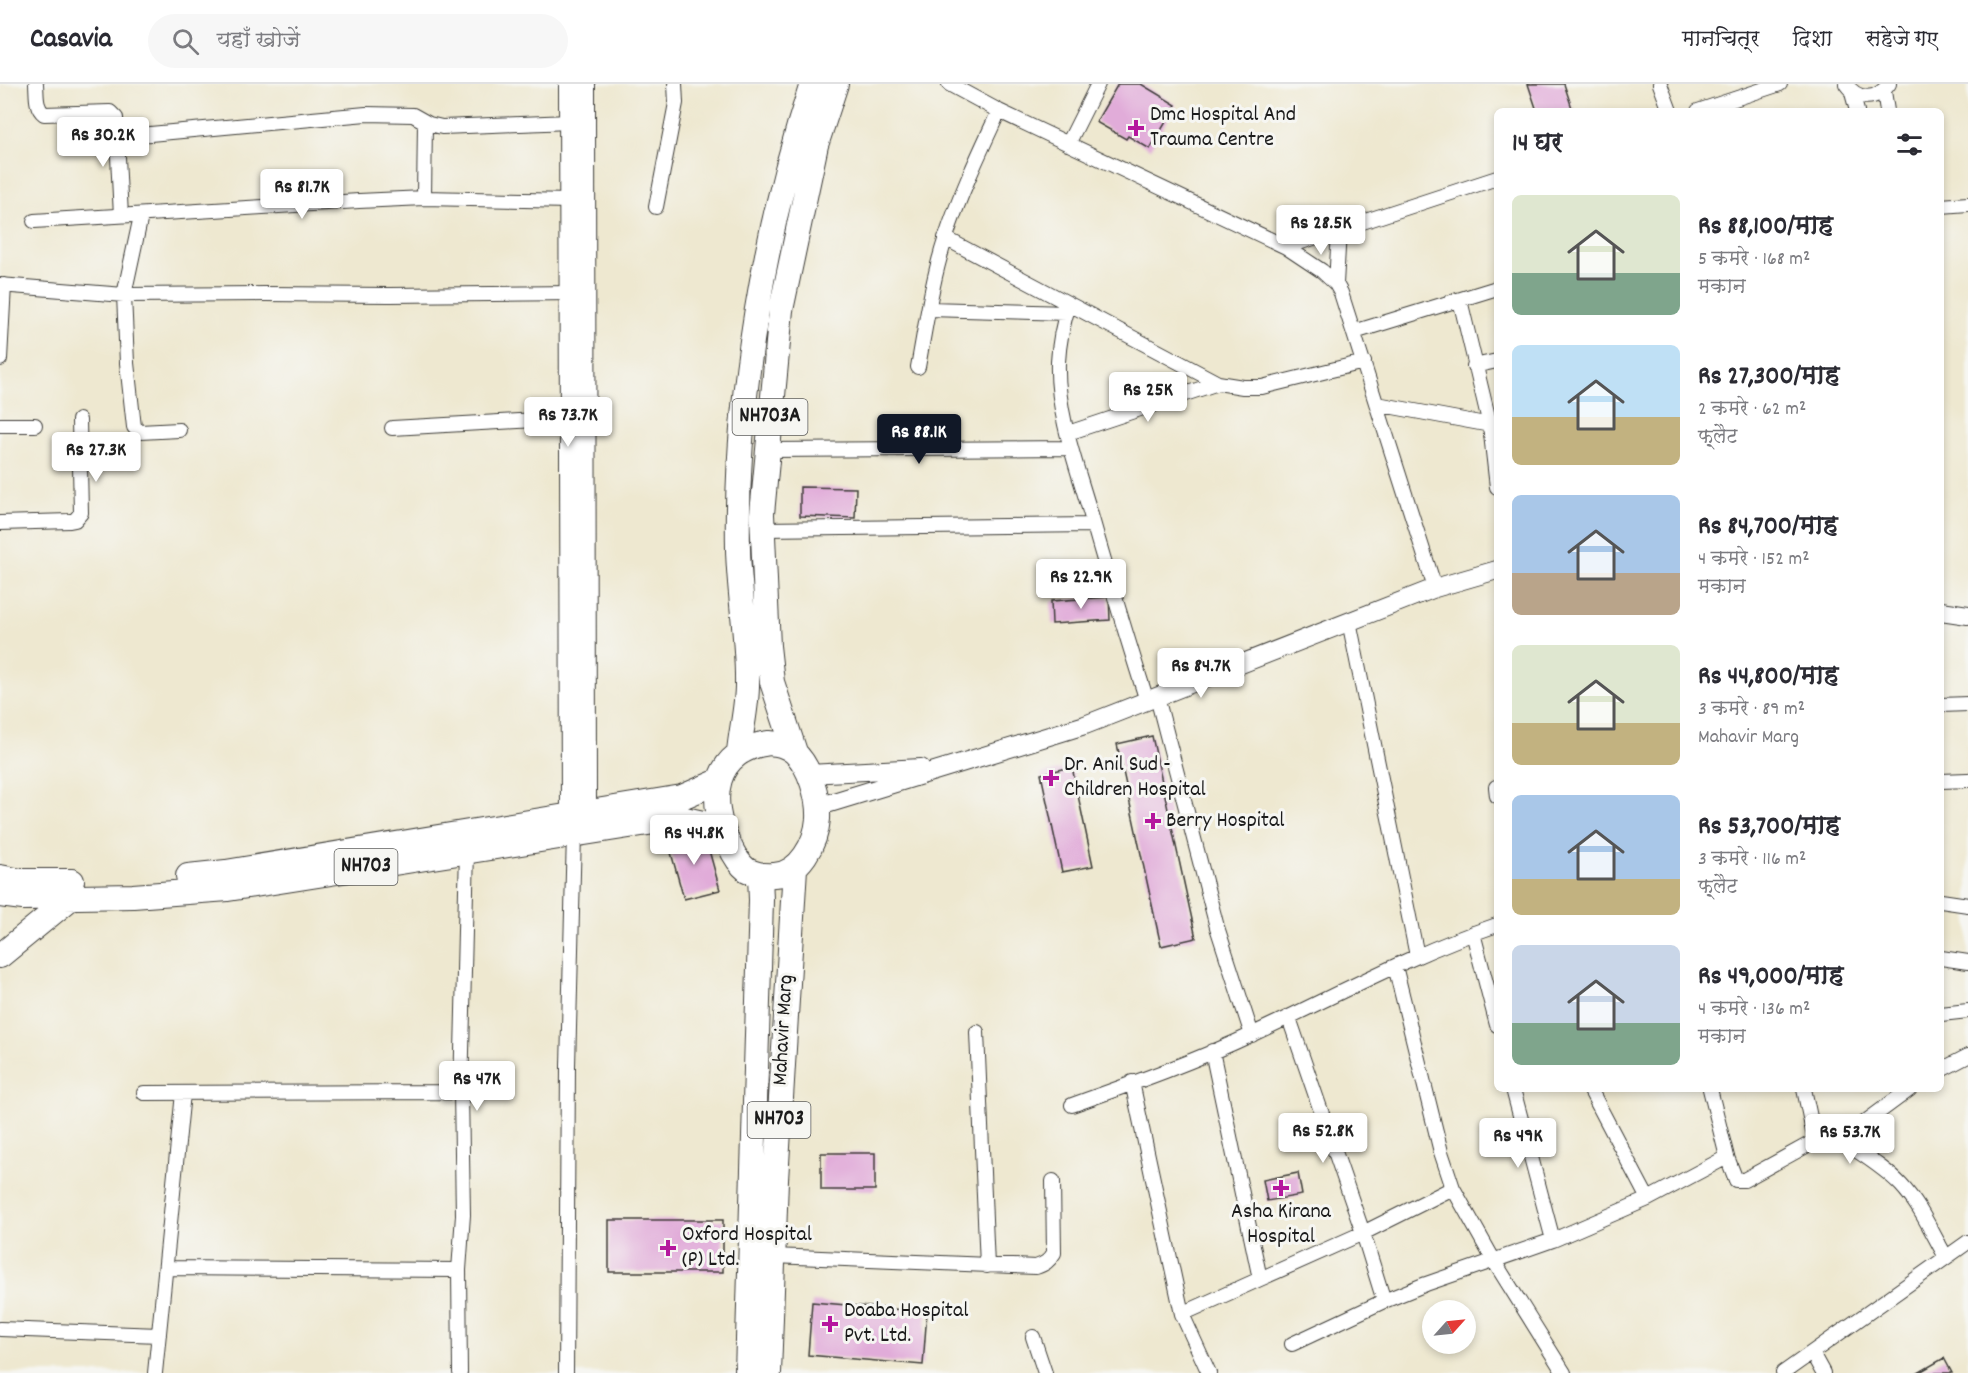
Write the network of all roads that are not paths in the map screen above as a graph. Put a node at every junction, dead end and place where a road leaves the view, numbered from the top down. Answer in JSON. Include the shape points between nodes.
{"nodes":[{"id":1,"x":36,"y":84,"type":"edge"},
{"id":2,"x":568,"y":84,"type":"edge"},
{"id":3,"x":586,"y":84,"type":"edge"},
{"id":4,"x":675,"y":84,"type":"edge"},
{"id":5,"x":812,"y":84,"type":"edge"},
{"id":6,"x":836,"y":84,"type":"edge"},
{"id":7,"x":949,"y":84,"type":"edge"},
{"id":8,"x":1098,"y":84,"type":"edge"},
{"id":9,"x":1660,"y":84,"type":"edge"},
{"id":10,"x":1780,"y":84,"type":"edge"},
{"id":11,"x":1886,"y":87,"type":"edge"},
{"id":12,"x":1849,"y":89,"type":"edge"},
{"id":13,"x":1669,"y":108,"type":"edge"},
{"id":14,"x":1709,"y":108,"type":"edge"},
{"id":15,"x":1856,"y":108,"type":"edge"},
{"id":16,"x":1887,"y":108,"type":"edge"},
{"id":17,"x":999,"y":111,"type":"junction"},
{"id":18,"x":425,"y":122,"type":"junction"},
{"id":19,"x":570,"y":122,"type":"junction"},
{"id":20,"x":118,"y":137,"type":"junction"},
{"id":21,"x":1068,"y":144,"type":"junction"},
{"id":22,"x":1494,"y":179,"type":"edge"},
{"id":23,"x":424,"y":198,"type":"junction"},
{"id":24,"x":570,"y":201,"type":"junction"},
{"id":25,"x":1968,"y":204,"type":"edge"},
{"id":26,"x":1944,"y":206,"type":"edge"},
{"id":27,"x":656,"y":207,"type":"dead end"},
{"id":28,"x":121,"y":216,"type":"junction"},
{"id":29,"x":141,"y":216,"type":"junction"},
{"id":30,"x":34,"y":221,"type":"dead end"},
{"id":31,"x":1339,"y":230,"type":"junction"},
{"id":32,"x":945,"y":238,"type":"junction"},
{"id":33,"x":1286,"y":247,"type":"junction"},
{"id":34,"x":1336,"y":284,"type":"junction"},
{"id":35,"x":2,"y":285,"type":"edge"},
{"id":36,"x":1494,"y":289,"type":"edge"},
{"id":37,"x":568,"y":293,"type":"junction"},
{"id":38,"x":586,"y":293,"type":"junction"},
{"id":39,"x":124,"y":295,"type":"junction"},
{"id":40,"x":1460,"y":300,"type":"junction"},
{"id":41,"x":928,"y":309,"type":"junction"},
{"id":42,"x":1067,"y":309,"type":"junction"},
{"id":43,"x":1354,"y":332,"type":"junction"},
{"id":44,"x":0,"y":359,"type":"edge"},
{"id":45,"x":1494,"y":362,"type":"edge"},
{"id":46,"x":1364,"y":363,"type":"junction"},
{"id":47,"x":1474,"y":366,"type":"junction"},
{"id":48,"x":918,"y":367,"type":"dead end"},
{"id":49,"x":1218,"y":383,"type":"junction"},
{"id":50,"x":1377,"y":404,"type":"junction"},
{"id":51,"x":571,"y":418,"type":"junction"},
{"id":52,"x":79,"y":420,"type":"dead end"},
{"id":53,"x":0,"y":425,"type":"edge"},
{"id":54,"x":35,"y":425,"type":"dead end"},
{"id":55,"x":1493,"y":426,"type":"edge"},
{"id":56,"x":392,"y":428,"type":"dead end"},
{"id":57,"x":179,"y":430,"type":"dead end"},
{"id":58,"x":1068,"y":433,"type":"junction"},
{"id":59,"x":1494,"y":441,"type":"edge"},
{"id":60,"x":1071,"y":448,"type":"junction"},
{"id":61,"x":767,"y":450,"type":"junction"},
{"id":62,"x":0,"y":523,"type":"edge"},
{"id":63,"x":1094,"y":525,"type":"junction"},
{"id":64,"x":763,"y":528,"type":"junction"},
{"id":65,"x":1494,"y":571,"type":"edge"},
{"id":66,"x":1435,"y":588,"type":"junction"},
{"id":67,"x":1944,"y":611,"type":"edge"},
{"id":68,"x":1968,"y":615,"type":"edge"},
{"id":69,"x":1349,"y":621,"type":"junction"},
{"id":70,"x":1152,"y":699,"type":"junction"},
{"id":71,"x":1968,"y":704,"type":"edge"},
{"id":72,"x":1944,"y":705,"type":"edge"},
{"id":73,"x":795,"y":752,"type":"junction"},
{"id":74,"x":739,"y":753,"type":"junction"},
{"id":75,"x":952,"y":766,"type":"junction"},
{"id":76,"x":809,"y":774,"type":"junction"},
{"id":77,"x":1968,"y":780,"type":"edge"},
{"id":78,"x":1944,"y":781,"type":"edge"},
{"id":79,"x":719,"y":782,"type":"junction"},
{"id":80,"x":817,"y":807,"type":"junction"},
{"id":81,"x":577,"y":821,"type":"junction"},
{"id":82,"x":725,"y":837,"type":"junction"},
{"id":83,"x":467,"y":850,"type":"junction"},
{"id":84,"x":795,"y":868,"type":"junction"},
{"id":85,"x":760,"y":875,"type":"junction"},
{"id":86,"x":0,"y":877,"type":"edge"},
{"id":87,"x":200,"y":883,"type":"junction"},
{"id":88,"x":0,"y":895,"type":"edge"},
{"id":89,"x":72,"y":897,"type":"junction"},
{"id":90,"x":1944,"y":901,"type":"edge"},
{"id":91,"x":1968,"y":905,"type":"edge"},
{"id":92,"x":1494,"y":926,"type":"edge"},
{"id":93,"x":1473,"y":933,"type":"junction"},
{"id":94,"x":0,"y":956,"type":"edge"},
{"id":95,"x":1417,"y":956,"type":"junction"},
{"id":96,"x":1944,"y":958,"type":"edge"},
{"id":97,"x":1968,"y":962,"type":"edge"},
{"id":98,"x":1395,"y":966,"type":"junction"},
{"id":99,"x":1968,"y":1011,"type":"edge"},
{"id":100,"x":1494,"y":1014,"type":"edge"},
{"id":101,"x":1944,"y":1014,"type":"edge"},
{"id":102,"x":1289,"y":1018,"type":"junction"},
{"id":103,"x":977,"y":1032,"type":"dead end"},
{"id":104,"x":1252,"y":1035,"type":"junction"},
{"id":105,"x":1212,"y":1052,"type":"junction"},
{"id":106,"x":1968,"y":1056,"type":"edge"},
{"id":107,"x":1944,"y":1068,"type":"edge"},
{"id":108,"x":1132,"y":1082,"type":"junction"},
{"id":109,"x":461,"y":1092,"type":"junction"},
{"id":110,"x":1515,"y":1092,"type":"edge"},
{"id":111,"x":1592,"y":1092,"type":"edge"},
{"id":112,"x":1711,"y":1092,"type":"edge"},
{"id":113,"x":1805,"y":1092,"type":"edge"},
{"id":114,"x":1906,"y":1092,"type":"edge"},
{"id":115,"x":144,"y":1093,"type":"dead end"},
{"id":116,"x":183,"y":1093,"type":"junction"},
{"id":117,"x":1072,"y":1104,"type":"dead end"},
{"id":118,"x":1815,"y":1141,"type":"junction"},
{"id":119,"x":1844,"y":1142,"type":"junction"},
{"id":120,"x":1727,"y":1157,"type":"junction"},
{"id":121,"x":1053,"y":1181,"type":"dead end"},
{"id":122,"x":1453,"y":1188,"type":"junction"},
{"id":123,"x":1648,"y":1199,"type":"junction"},
{"id":124,"x":1363,"y":1233,"type":"junction"},
{"id":125,"x":1553,"y":1240,"type":"junction"},
{"id":126,"x":1968,"y":1242,"type":"edge"},
{"id":127,"x":773,"y":1256,"type":"junction"},
{"id":128,"x":1946,"y":1257,"type":"junction"},
{"id":129,"x":1494,"y":1261,"type":"junction"},
{"id":130,"x":987,"y":1266,"type":"junction"},
{"id":131,"x":166,"y":1268,"type":"junction"},
{"id":132,"x":459,"y":1270,"type":"junction"},
{"id":133,"x":1260,"y":1279,"type":"junction"},
{"id":134,"x":1384,"y":1301,"type":"junction"},
{"id":135,"x":1182,"y":1314,"type":"junction"},
{"id":136,"x":0,"y":1329,"type":"edge"},
{"id":137,"x":159,"y":1335,"type":"junction"},
{"id":138,"x":1033,"y":1337,"type":"dead end"},
{"id":139,"x":1292,"y":1344,"type":"dead end"},
{"id":140,"x":1812,"y":1353,"type":"junction"},
{"id":141,"x":155,"y":1373,"type":"edge"},
{"id":142,"x":460,"y":1373,"type":"edge"},
{"id":143,"x":566,"y":1373,"type":"edge"},
{"id":144,"x":747,"y":1373,"type":"edge"},
{"id":145,"x":769,"y":1373,"type":"edge"},
{"id":146,"x":1046,"y":1373,"type":"edge"},
{"id":147,"x":1209,"y":1373,"type":"edge"},
{"id":148,"x":1564,"y":1373,"type":"edge"},
{"id":149,"x":1783,"y":1373,"type":"edge"},
{"id":150,"x":1823,"y":1373,"type":"edge"}],
"edges":[{"from":1,"to":20,"type":"street","via":[[41,112],[112,113]]},
{"from":2,"to":19,"type":"street"},
{"from":3,"to":38,"type":"street"},
{"from":4,"to":27,"type":"street"},
{"from":5,"to":74,"type":"highway","number":"NH703A","via":[[792,144],[756,312],[742,437],[738,549],[747,686]]},
{"from":6,"to":61,"type":"highway","number":"NH703A","via":[[816,145],[781,310]]},
{"from":7,"to":17,"type":"street"},
{"from":8,"to":21,"type":"street"},
{"from":9,"to":13,"type":"street"},
{"from":10,"to":14,"type":"street"},
{"from":11,"to":12,"type":"street","via":[[1862,97]]},
{"from":11,"to":16,"type":"street"},
{"from":12,"to":15,"type":"street"},
{"from":17,"to":21,"type":"street"},
{"from":17,"to":32,"type":"street"},
{"from":18,"to":19,"type":"street","via":[[442,127]]},
{"from":18,"to":20,"type":"street","via":[[403,114],[346,115]]},
{"from":18,"to":23,"type":"street"},
{"from":19,"to":24,"type":"street"},
{"from":20,"to":28,"type":"street"},
{"from":21,"to":33,"type":"street"},
{"from":22,"to":31,"type":"street"},
{"from":23,"to":24,"type":"street"},
{"from":23,"to":29,"type":"street"},
{"from":24,"to":37,"type":"street"},
{"from":25,"to":26,"type":"street"},
{"from":28,"to":29,"type":"street"},
{"from":28,"to":30,"type":"street"},
{"from":29,"to":39,"type":"street"},
{"from":31,"to":33,"type":"street"},
{"from":31,"to":34,"type":"street"},
{"from":32,"to":41,"type":"street"},
{"from":32,"to":42,"type":"street"},
{"from":33,"to":34,"type":"street"},
{"from":34,"to":43,"type":"street"},
{"from":35,"to":39,"type":"street"},
{"from":35,"to":44,"type":"street"},
{"from":36,"to":40,"type":"street"},
{"from":37,"to":38,"type":"street"},
{"from":37,"to":39,"type":"street"},
{"from":37,"to":51,"type":"street"},
{"from":38,"to":81,"type":"street"},
{"from":39,"to":57,"type":"street","via":[[134,427],[140,432]]},
{"from":40,"to":43,"type":"street"},
{"from":40,"to":47,"type":"street"},
{"from":41,"to":42,"type":"street"},
{"from":41,"to":48,"type":"street"},
{"from":42,"to":49,"type":"street"},
{"from":42,"to":58,"type":"street","via":[[1058,364]]},
{"from":43,"to":46,"type":"street"},
{"from":45,"to":47,"type":"street"},
{"from":46,"to":49,"type":"street","via":[[1262,387]]},
{"from":46,"to":50,"type":"street"},
{"from":47,"to":55,"type":"street"},
{"from":49,"to":58,"type":"street"},
{"from":50,"to":55,"type":"street"},
{"from":50,"to":66,"type":"street"},
{"from":51,"to":56,"type":"street"},
{"from":51,"to":81,"type":"street"},
{"from":52,"to":62,"type":"street","via":[[78,517],[70,522]]},
{"from":53,"to":54,"type":"street"},
{"from":55,"to":59,"type":"street"},
{"from":58,"to":60,"type":"street"},
{"from":60,"to":61,"type":"street"},
{"from":60,"to":63,"type":"street"},
{"from":61,"to":64,"type":"highway","number":"NH703A"},
{"from":63,"to":64,"type":"street"},
{"from":63,"to":70,"type":"street"},
{"from":64,"to":73,"type":"highway","number":"NH703A","via":[[772,682]]},
{"from":65,"to":66,"type":"street"},
{"from":66,"to":69,"type":"street"},
{"from":67,"to":68,"type":"street"},
{"from":69,"to":70,"type":"street"},
{"from":69,"to":95,"type":"street"},
{"from":70,"to":75,"type":"street","via":[[1085,725]]},
{"from":70,"to":104,"type":"street"},
{"from":71,"to":72,"type":"street"},
{"from":73,"to":74,"type":"highway","via":[[769,742]]},
{"from":73,"to":76,"type":"highway"},
{"from":74,"to":79,"type":"highway","via":[[726,765]]},
{"from":75,"to":76,"type":"street"},
{"from":75,"to":80,"type":"street"},
{"from":76,"to":80,"type":"highway"},
{"from":77,"to":78,"type":"street"},
{"from":79,"to":81,"type":"highway","number":"NH703","via":[[682,797]]},
{"from":79,"to":82,"type":"highway","via":[[717,816]]},
{"from":80,"to":84,"type":"highway","via":[[812,844]]},
{"from":81,"to":82,"type":"highway","number":"NH703","via":[[680,818],[703,824]]},
{"from":81,"to":83,"type":"highway","number":"NH703"},
{"from":81,"to":87,"type":"highway","number":"NH703","via":[[226,872]]},
{"from":81,"to":143,"type":"street","via":[[568,1066]]},
{"from":82,"to":85,"type":"highway","via":[[746,869]]},
{"from":83,"to":87,"type":"highway","number":"NH703","via":[[228,889]]},
{"from":83,"to":109,"type":"street"},
{"from":84,"to":85,"type":"highway","via":[[776,876]]},
{"from":84,"to":127,"type":"highway","name":"Mahavir Marg","number":"NH703"},
{"from":85,"to":144,"type":"highway","name":"Mahavir Marg","number":"NH703"},
{"from":86,"to":87,"type":"highway","number":"NH703","via":[[21,881]]},
{"from":87,"to":89,"type":"highway","number":"NH703","via":[[133,896]]},
{"from":88,"to":89,"type":"highway","number":"NH703"},
{"from":89,"to":94,"type":"highway"},
{"from":90,"to":91,"type":"street"},
{"from":92,"to":93,"type":"street"},
{"from":93,"to":95,"type":"street"},
{"from":93,"to":100,"type":"street"},
{"from":95,"to":98,"type":"street"},
{"from":96,"to":97,"type":"street"},
{"from":98,"to":102,"type":"street"},
{"from":98,"to":122,"type":"street"},
{"from":99,"to":101,"type":"street"},
{"from":102,"to":104,"type":"street"},
{"from":102,"to":124,"type":"street"},
{"from":103,"to":130,"type":"street"},
{"from":104,"to":105,"type":"street"},
{"from":105,"to":108,"type":"street"},
{"from":105,"to":133,"type":"street"},
{"from":106,"to":107,"type":"street"},
{"from":108,"to":117,"type":"street"},
{"from":108,"to":135,"type":"street"},
{"from":109,"to":116,"type":"street"},
{"from":109,"to":132,"type":"street","via":[[463,1215]]},
{"from":110,"to":125,"type":"street"},
{"from":111,"to":123,"type":"street"},
{"from":112,"to":120,"type":"street"},
{"from":113,"to":118,"type":"street"},
{"from":114,"to":119,"type":"street"},
{"from":115,"to":116,"type":"street"},
{"from":116,"to":131,"type":"street"},
{"from":118,"to":119,"type":"street"},
{"from":118,"to":120,"type":"street","via":[[1740,1181]]},
{"from":119,"to":128,"type":"street","via":[[1902,1186]]},
{"from":120,"to":123,"type":"street"},
{"from":121,"to":130,"type":"street","via":[[1050,1259],[1036,1267]]},
{"from":122,"to":124,"type":"street"},
{"from":122,"to":129,"type":"street"},
{"from":123,"to":125,"type":"street"},
{"from":124,"to":133,"type":"street"},
{"from":124,"to":134,"type":"street"},
{"from":125,"to":129,"type":"street"},
{"from":126,"to":128,"type":"street"},
{"from":127,"to":130,"type":"street"},
{"from":127,"to":145,"type":"highway","name":"Mahavir Marg","number":"NH703"},
{"from":128,"to":140,"type":"street"},
{"from":129,"to":134,"type":"street"},
{"from":129,"to":148,"type":"street"},
{"from":131,"to":132,"type":"street"},
{"from":131,"to":137,"type":"street"},
{"from":132,"to":142,"type":"street"},
{"from":133,"to":135,"type":"street"},
{"from":134,"to":139,"type":"street"},
{"from":135,"to":147,"type":"street"},
{"from":136,"to":137,"type":"street"},
{"from":137,"to":141,"type":"street"},
{"from":138,"to":146,"type":"street"},
{"from":140,"to":149,"type":"street"},
{"from":140,"to":150,"type":"street"}]}
